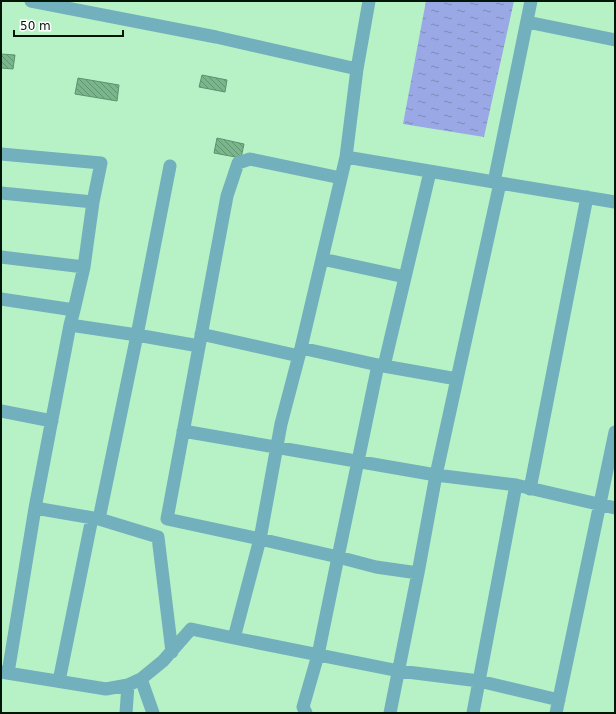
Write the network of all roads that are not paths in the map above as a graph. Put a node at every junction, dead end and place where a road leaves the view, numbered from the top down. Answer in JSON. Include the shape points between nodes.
{"nodes":[{"id":1,"x":31,"y":1,"type":"edge"},
{"id":2,"x":369,"y":1,"type":"edge"},
{"id":3,"x":531,"y":1,"type":"edge"},
{"id":4,"x":55,"y":3,"type":"edge"},
{"id":5,"x":526,"y":22,"type":"junction"},
{"id":6,"x":615,"y":40,"type":"edge"},
{"id":7,"x":357,"y":69,"type":"junction"},
{"id":8,"x":1,"y":154,"type":"edge"},
{"id":9,"x":346,"y":157,"type":"junction"},
{"id":10,"x":170,"y":166,"type":"dead end"},
{"id":11,"x":430,"y":172,"type":"junction"},
{"id":12,"x":341,"y":178,"type":"junction"},
{"id":13,"x":497,"y":183,"type":"junction"},
{"id":14,"x":1,"y":193,"type":"edge"},
{"id":15,"x":587,"y":197,"type":"junction"},
{"id":16,"x":93,"y":202,"type":"junction"},
{"id":17,"x":615,"y":202,"type":"edge"},
{"id":18,"x":1,"y":257,"type":"edge"},
{"id":19,"x":322,"y":259,"type":"junction"},
{"id":20,"x":84,"y":267,"type":"junction"},
{"id":21,"x":405,"y":277,"type":"junction"},
{"id":22,"x":1,"y":299,"type":"edge"},
{"id":23,"x":74,"y":310,"type":"junction"},
{"id":24,"x":70,"y":326,"type":"junction"},
{"id":25,"x":137,"y":335,"type":"junction"},
{"id":26,"x":200,"y":340,"type":"junction"},
{"id":27,"x":300,"y":352,"type":"junction"},
{"id":28,"x":381,"y":366,"type":"junction"},
{"id":29,"x":458,"y":379,"type":"junction"},
{"id":30,"x":1,"y":411,"type":"edge"},
{"id":31,"x":52,"y":421,"type":"junction"},
{"id":32,"x":183,"y":431,"type":"junction"},
{"id":33,"x":615,"y":433,"type":"edge"},
{"id":34,"x":277,"y":446,"type":"junction"},
{"id":35,"x":358,"y":461,"type":"junction"},
{"id":36,"x":436,"y":475,"type":"junction"},
{"id":37,"x":516,"y":485,"type":"junction"},
{"id":38,"x":530,"y":489,"type":"junction"},
{"id":39,"x":600,"y":505,"type":"junction"},
{"id":40,"x":35,"y":508,"type":"junction"},
{"id":41,"x":615,"y":508,"type":"edge"},
{"id":42,"x":95,"y":519,"type":"junction"},
{"id":43,"x":260,"y":539,"type":"junction"},
{"id":44,"x":338,"y":557,"type":"junction"},
{"id":45,"x":418,"y":573,"type":"junction"},
{"id":46,"x":234,"y":638,"type":"junction"},
{"id":47,"x":172,"y":652,"type":"junction"},
{"id":48,"x":318,"y":655,"type":"junction"},
{"id":49,"x":399,"y":671,"type":"junction"},
{"id":50,"x":4,"y":673,"type":"edge"},
{"id":51,"x":140,"y":679,"type":"junction"},
{"id":52,"x":59,"y":681,"type":"junction"},
{"id":53,"x":479,"y":681,"type":"junction"},
{"id":54,"x":128,"y":685,"type":"junction"},
{"id":55,"x":559,"y":700,"type":"junction"},
{"id":56,"x":126,"y":713,"type":"edge"},
{"id":57,"x":154,"y":713,"type":"edge"},
{"id":58,"x":306,"y":713,"type":"edge"},
{"id":59,"x":390,"y":713,"type":"edge"},
{"id":60,"x":473,"y":713,"type":"edge"},
{"id":61,"x":556,"y":713,"type":"edge"}],
"edges":[{"from":1,"to":4,"type":"street"},
{"from":2,"to":7,"type":"street"},
{"from":3,"to":5,"type":"street"},
{"from":4,"to":7,"type":"street"},
{"from":5,"to":6,"type":"street"},
{"from":5,"to":13,"type":"street"},
{"from":7,"to":9,"type":"street"},
{"from":8,"to":16,"type":"street","via":[[101,163]]},
{"from":9,"to":11,"type":"street"},
{"from":9,"to":12,"type":"street"},
{"from":10,"to":25,"type":"street"},
{"from":11,"to":13,"type":"street"},
{"from":11,"to":21,"type":"street"},
{"from":12,"to":19,"type":"street"},
{"from":12,"to":26,"type":"street","via":[[250,159],[238,163],[226,196]]},
{"from":13,"to":15,"type":"street"},
{"from":13,"to":29,"type":"street"},
{"from":14,"to":16,"type":"street"},
{"from":15,"to":17,"type":"street"},
{"from":15,"to":38,"type":"street"},
{"from":16,"to":20,"type":"street"},
{"from":18,"to":20,"type":"street"},
{"from":19,"to":21,"type":"street"},
{"from":19,"to":27,"type":"street"},
{"from":20,"to":23,"type":"street"},
{"from":21,"to":28,"type":"street"},
{"from":22,"to":23,"type":"street"},
{"from":23,"to":24,"type":"street"},
{"from":24,"to":25,"type":"street"},
{"from":24,"to":31,"type":"street"},
{"from":25,"to":26,"type":"street"},
{"from":25,"to":42,"type":"street"},
{"from":26,"to":27,"type":"street"},
{"from":26,"to":32,"type":"street"},
{"from":27,"to":28,"type":"street"},
{"from":27,"to":34,"type":"street"},
{"from":28,"to":29,"type":"street"},
{"from":28,"to":35,"type":"street"},
{"from":29,"to":36,"type":"street"},
{"from":30,"to":31,"type":"street"},
{"from":31,"to":40,"type":"street"},
{"from":32,"to":34,"type":"street"},
{"from":32,"to":43,"type":"street","via":[[167,519]]},
{"from":33,"to":39,"type":"street"},
{"from":34,"to":35,"type":"street"},
{"from":34,"to":43,"type":"street"},
{"from":35,"to":36,"type":"street"},
{"from":35,"to":44,"type":"street"},
{"from":36,"to":37,"type":"street"},
{"from":36,"to":45,"type":"street"},
{"from":37,"to":38,"type":"street"},
{"from":37,"to":53,"type":"street"},
{"from":38,"to":39,"type":"street"},
{"from":39,"to":41,"type":"street"},
{"from":39,"to":55,"type":"street"},
{"from":40,"to":42,"type":"street"},
{"from":40,"to":50,"type":"street"},
{"from":42,"to":47,"type":"street","via":[[158,537]]},
{"from":42,"to":52,"type":"street"},
{"from":43,"to":44,"type":"street"},
{"from":43,"to":46,"type":"street"},
{"from":44,"to":45,"type":"street","via":[[376,567]]},
{"from":44,"to":48,"type":"street"},
{"from":45,"to":49,"type":"street"},
{"from":46,"to":47,"type":"street","via":[[191,629]]},
{"from":46,"to":48,"type":"street"},
{"from":47,"to":51,"type":"street"},
{"from":48,"to":49,"type":"street"},
{"from":48,"to":58,"type":"street","via":[[303,707]]},
{"from":49,"to":53,"type":"street"},
{"from":49,"to":59,"type":"street"},
{"from":50,"to":52,"type":"street"},
{"from":51,"to":54,"type":"street"},
{"from":51,"to":57,"type":"street"},
{"from":52,"to":54,"type":"street","via":[[106,689]]},
{"from":53,"to":55,"type":"street"},
{"from":53,"to":60,"type":"street"},
{"from":54,"to":56,"type":"street"},
{"from":55,"to":61,"type":"street"}]}
